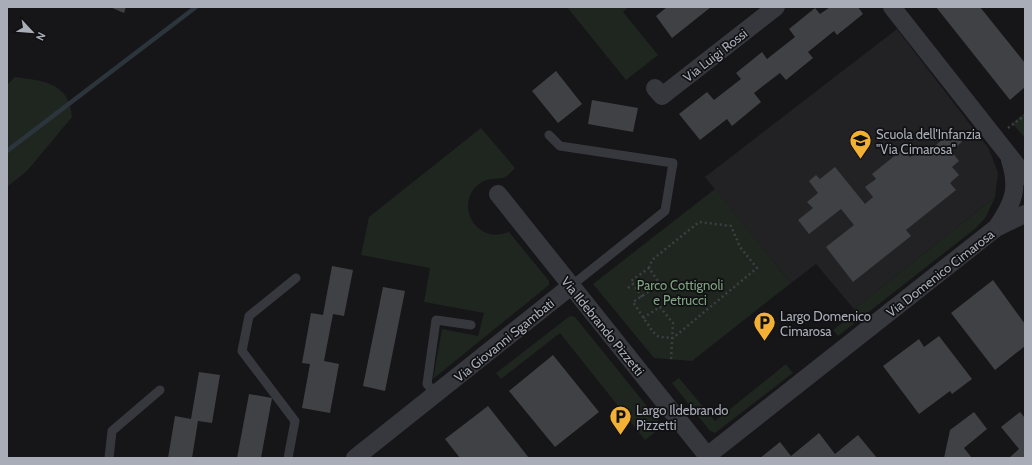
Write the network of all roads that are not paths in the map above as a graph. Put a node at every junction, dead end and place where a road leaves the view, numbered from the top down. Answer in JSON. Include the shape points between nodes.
{"nodes":[{"id":1,"x":776,"y":7,"type":"edge"},
{"id":2,"x":892,"y":7,"type":"edge"},
{"id":3,"x":655,"y":88,"type":"dead end"},
{"id":4,"x":549,"y":134,"type":"dead end"},
{"id":5,"x":1008,"y":155,"type":"junction"},
{"id":6,"x":1025,"y":176,"type":"edge"},
{"id":7,"x":498,"y":194,"type":"dead end"},
{"id":8,"x":1025,"y":214,"type":"edge"},
{"id":9,"x":996,"y":228,"type":"junction"},
{"id":10,"x":296,"y":278,"type":"dead end"},
{"id":11,"x":571,"y":286,"type":"junction"},
{"id":12,"x":471,"y":325,"type":"dead end"},
{"id":13,"x":160,"y":390,"type":"dead end"},
{"id":14,"x":436,"y":394,"type":"junction"},
{"id":15,"x":708,"y":457,"type":"edge"},
{"id":16,"x":109,"y":458,"type":"edge"},
{"id":17,"x":288,"y":458,"type":"edge"},
{"id":18,"x":355,"y":458,"type":"edge"}],
"edges":[{"from":1,"to":3,"type":"street","name":"Via Luigi Rossi","via":[[662,96]]},
{"from":2,"to":5,"type":"street"},
{"from":4,"to":11,"type":"lane","via":[[560,146],[673,163],[665,211]]},
{"from":5,"to":6,"type":"street"},
{"from":5,"to":9,"type":"street","via":[[1015,175],[1015,188],[1012,202]]},
{"from":7,"to":11,"type":"street","name":"Via Ildebrando Pizzetti"},
{"from":8,"to":9,"type":"street","name":"Via Domenico Cimarosa"},
{"from":9,"to":15,"type":"street","name":"Via Domenico Cimarosa"},
{"from":10,"to":17,"type":"lane","via":[[249,316],[242,351],[295,421]]},
{"from":11,"to":14,"type":"street","name":"Via Giovanni Sgambati"},
{"from":11,"to":15,"type":"street","name":"Via Ildebrando Pizzetti"},
{"from":12,"to":14,"type":"lane","via":[[436,320],[427,384]]},
{"from":13,"to":16,"type":"lane","via":[[112,431]]},
{"from":14,"to":18,"type":"street","name":"Via Giovanni Sgambati"}]}
